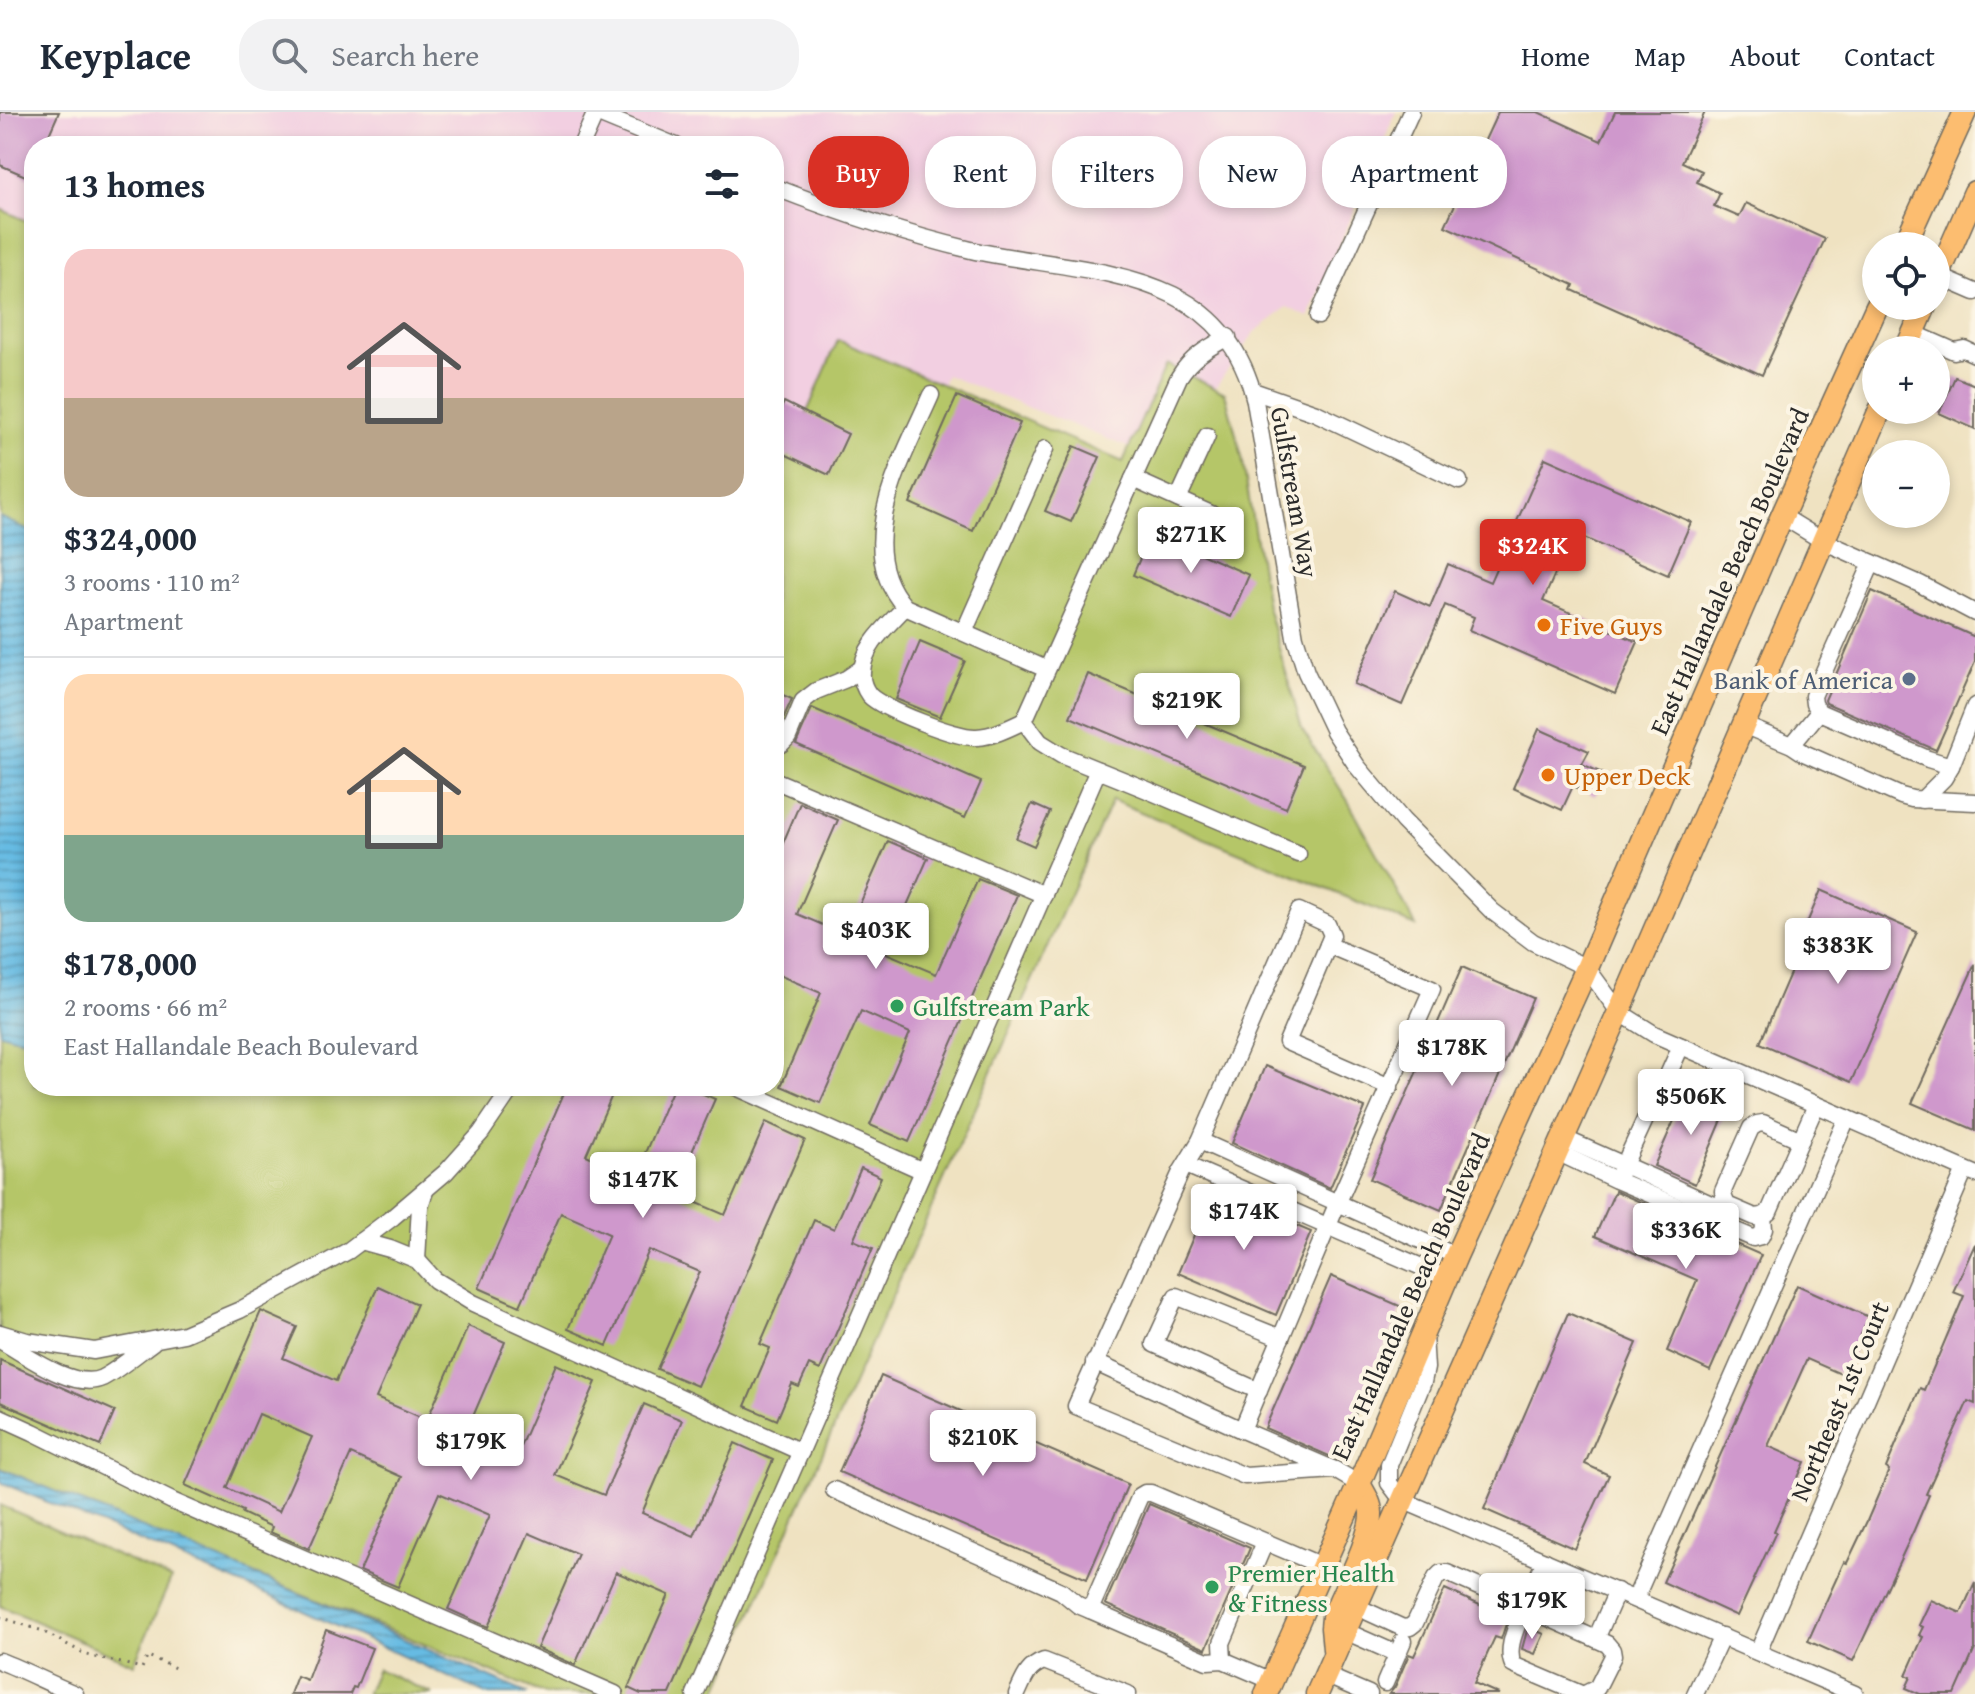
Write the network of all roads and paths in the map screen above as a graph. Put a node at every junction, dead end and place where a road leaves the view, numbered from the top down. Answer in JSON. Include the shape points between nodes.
{"nodes":[{"id":1,"x":596,"y":112,"type":"edge"},
{"id":2,"x":1411,"y":112,"type":"edge"},
{"id":3,"x":1965,"y":112,"type":"edge"},
{"id":4,"x":585,"y":136,"type":"edge"},
{"id":5,"x":652,"y":136,"type":"edge"},
{"id":6,"x":784,"y":191,"type":"edge"},
{"id":7,"x":1975,"y":192,"type":"edge"},
{"id":8,"x":1970,"y":218,"type":"edge"},
{"id":9,"x":1910,"y":232,"type":"edge"},
{"id":10,"x":1950,"y":255,"type":"edge"},
{"id":11,"x":1950,"y":283,"type":"edge"},
{"id":12,"x":1975,"y":292,"type":"edge"},
{"id":13,"x":1318,"y":316,"type":"dead end"},
{"id":14,"x":1871,"y":320,"type":"edge"},
{"id":15,"x":1228,"y":337,"type":"junction"},
{"id":16,"x":1950,"y":350,"type":"edge"},
{"id":17,"x":1975,"y":354,"type":"edge"},
{"id":18,"x":1253,"y":391,"type":"junction"},
{"id":19,"x":931,"y":395,"type":"dead end"},
{"id":20,"x":1874,"y":424,"type":"edge"},
{"id":21,"x":1207,"y":436,"type":"dead end"},
{"id":22,"x":1045,"y":449,"type":"dead end"},
{"id":23,"x":1133,"y":479,"type":"junction"},
{"id":24,"x":1459,"y":481,"type":"dead end"},
{"id":25,"x":1178,"y":499,"type":"junction"},
{"id":26,"x":1782,"y":516,"type":"junction"},
{"id":27,"x":1231,"y":523,"type":"dead end"},
{"id":28,"x":1823,"y":541,"type":"junction"},
{"id":29,"x":1872,"y":563,"type":"junction"},
{"id":30,"x":905,"y":607,"type":"junction"},
{"id":31,"x":1975,"y":613,"type":"edge"},
{"id":32,"x":964,"y":632,"type":"junction"},
{"id":33,"x":862,"y":668,"type":"junction"},
{"id":34,"x":1046,"y":669,"type":"junction"},
{"id":35,"x":1975,"y":706,"type":"edge"},
{"id":36,"x":1819,"y":712,"type":"junction"},
{"id":37,"x":1024,"y":721,"type":"junction"},
{"id":38,"x":1743,"y":725,"type":"junction"},
{"id":39,"x":784,"y":741,"type":"edge"},
{"id":40,"x":1792,"y":745,"type":"junction"},
{"id":41,"x":1951,"y":766,"type":"junction"},
{"id":42,"x":1098,"y":770,"type":"junction"},
{"id":43,"x":784,"y":784,"type":"edge"},
{"id":44,"x":1922,"y":800,"type":"junction"},
{"id":45,"x":1975,"y":802,"type":"edge"},
{"id":46,"x":1298,"y":854,"type":"dead end"},
{"id":47,"x":1044,"y":895,"type":"junction"},
{"id":48,"x":1328,"y":945,"type":"junction"},
{"id":49,"x":1587,"y":968,"type":"junction"},
{"id":50,"x":1619,"y":1012,"type":"junction"},
{"id":51,"x":1681,"y":1046,"type":"junction"},
{"id":52,"x":1390,"y":1087,"type":"junction"},
{"id":53,"x":506,"y":1096,"type":"edge"},
{"id":54,"x":756,"y":1096,"type":"edge"},
{"id":55,"x":1816,"y":1105,"type":"junction"},
{"id":56,"x":1847,"y":1118,"type":"junction"},
{"id":57,"x":1801,"y":1140,"type":"junction"},
{"id":58,"x":1200,"y":1141,"type":"junction"},
{"id":59,"x":1560,"y":1145,"type":"junction"},
{"id":60,"x":1186,"y":1165,"type":"junction"},
{"id":61,"x":923,"y":1171,"type":"junction"},
{"id":62,"x":1970,"y":1172,"type":"edge"},
{"id":63,"x":1620,"y":1173,"type":"junction"},
{"id":64,"x":425,"y":1190,"type":"junction"},
{"id":65,"x":1338,"y":1202,"type":"junction"},
{"id":66,"x":1727,"y":1205,"type":"junction"},
{"id":67,"x":1763,"y":1216,"type":"junction"},
{"id":68,"x":1329,"y":1226,"type":"junction"},
{"id":69,"x":361,"y":1241,"type":"junction"},
{"id":70,"x":1456,"y":1256,"type":"junction"},
{"id":71,"x":417,"y":1260,"type":"junction"},
{"id":72,"x":1447,"y":1278,"type":"junction"},
{"id":73,"x":1424,"y":1330,"type":"junction"},
{"id":74,"x":0,"y":1333,"type":"edge"},
{"id":75,"x":1281,"y":1338,"type":"junction"},
{"id":76,"x":158,"y":1339,"type":"junction"},
{"id":77,"x":0,"y":1340,"type":"edge"},
{"id":78,"x":1094,"y":1362,"type":"junction"},
{"id":79,"x":1259,"y":1391,"type":"junction"},
{"id":80,"x":0,"y":1417,"type":"edge"},
{"id":81,"x":1242,"y":1430,"type":"junction"},
{"id":82,"x":801,"y":1452,"type":"junction"},
{"id":83,"x":1335,"y":1470,"type":"junction"},
{"id":84,"x":1359,"y":1484,"type":"junction"},
{"id":85,"x":834,"y":1490,"type":"dead end"},
{"id":86,"x":1402,"y":1500,"type":"junction"},
{"id":87,"x":1265,"y":1542,"type":"junction"},
{"id":88,"x":1545,"y":1561,"type":"junction"},
{"id":89,"x":1322,"y":1566,"type":"junction"},
{"id":90,"x":1617,"y":1591,"type":"junction"},
{"id":91,"x":1635,"y":1599,"type":"junction"},
{"id":92,"x":1355,"y":1606,"type":"junction"},
{"id":93,"x":1524,"y":1607,"type":"junction"},
{"id":94,"x":1090,"y":1610,"type":"junction"},
{"id":95,"x":0,"y":1617,"type":"edge"},
{"id":96,"x":1345,"y":1631,"type":"junction"},
{"id":97,"x":1722,"y":1636,"type":"junction"},
{"id":98,"x":1596,"y":1639,"type":"junction"},
{"id":99,"x":1758,"y":1652,"type":"junction"},
{"id":100,"x":1223,"y":1660,"type":"junction"},
{"id":101,"x":0,"y":1661,"type":"edge"},
{"id":102,"x":175,"y":1668,"type":"dead end"},
{"id":103,"x":1325,"y":1674,"type":"edge"},
{"id":104,"x":1385,"y":1683,"type":"dead end"},
{"id":105,"x":1269,"y":1688,"type":"edge"},
{"id":106,"x":50,"y":1689,"type":"edge"},
{"id":107,"x":75,"y":1694,"type":"edge"},
{"id":108,"x":615,"y":1694,"type":"edge"},
{"id":109,"x":695,"y":1694,"type":"edge"},
{"id":110,"x":1017,"y":1694,"type":"edge"},
{"id":111,"x":1128,"y":1694,"type":"edge"},
{"id":112,"x":1369,"y":1694,"type":"edge"},
{"id":113,"x":1583,"y":1694,"type":"edge"},
{"id":114,"x":1695,"y":1694,"type":"edge"},
{"id":115,"x":1855,"y":1694,"type":"edge"}],
"edges":[{"from":1,"to":4,"type":"street"},
{"from":1,"to":5,"type":"street"},
{"from":2,"to":13,"type":"street"},
{"from":3,"to":9,"type":"main road"},
{"from":6,"to":15,"type":"street","name":"Gulfstream Way","via":[[923,238],[1134,279],[1193,305]]},
{"from":7,"to":8,"type":"main road"},
{"from":8,"to":10,"type":"main road"},
{"from":11,"to":12,"type":"street"},
{"from":14,"to":26,"type":"main road","name":"East Hallandale Beach Boulevard"},
{"from":15,"to":18,"type":"street","name":"Gulfstream Way"},
{"from":15,"to":23,"type":"street","via":[[1188,363]]},
{"from":16,"to":17,"type":"street"},
{"from":18,"to":24,"type":"street","via":[[1316,413]]},
{"from":18,"to":49,"type":"street","name":"Gulfstream Way","via":[[1295,637],[1334,731],[1403,821],[1492,911],[1533,942]]},
{"from":19,"to":30,"type":"street","via":[[887,494],[881,525],[888,580]]},
{"from":20,"to":28,"type":"main road"},
{"from":21,"to":25,"type":"street"},
{"from":22,"to":32,"type":"street"},
{"from":23,"to":25,"type":"street"},
{"from":23,"to":34,"type":"street"},
{"from":25,"to":27,"type":"street"},
{"from":26,"to":28,"type":"street"},
{"from":26,"to":49,"type":"main road","name":"East Hallandale Beach Boulevard"},
{"from":28,"to":29,"type":"street"},
{"from":28,"to":38,"type":"main road"},
{"from":29,"to":31,"type":"street"},
{"from":29,"to":36,"type":"street","via":[[1813,696]]},
{"from":30,"to":32,"type":"street"},
{"from":30,"to":33,"type":"street","via":[[866,653]]},
{"from":32,"to":34,"type":"street"},
{"from":33,"to":37,"type":"street","via":[[862,681],[879,703],[951,734],[976,738]]},
{"from":33,"to":39,"type":"street","via":[[803,701]]},
{"from":34,"to":37,"type":"street"},
{"from":35,"to":41,"type":"street"},
{"from":36,"to":40,"type":"street"},
{"from":36,"to":41,"type":"street"},
{"from":37,"to":42,"type":"street","via":[[1040,742]]},
{"from":38,"to":40,"type":"street"},
{"from":38,"to":50,"type":"main road"},
{"from":40,"to":44,"type":"street","via":[[1901,796]]},
{"from":41,"to":44,"type":"street"},
{"from":42,"to":46,"type":"street"},
{"from":42,"to":47,"type":"street"},
{"from":43,"to":47,"type":"street"},
{"from":44,"to":45,"type":"street"},
{"from":47,"to":61,"type":"street"},
{"from":48,"to":52,"type":"street","via":[[1287,1042]]},
{"from":48,"to":52,"type":"street","via":[[1432,989]]},
{"from":48,"to":58,"type":"street","via":[[1332,935],[1327,924],[1299,911]]},
{"from":49,"to":50,"type":"street","name":"Gulfstream Way"},
{"from":49,"to":70,"type":"main road","name":"East Hallandale Beach Boulevard"},
{"from":50,"to":51,"type":"street"},
{"from":50,"to":59,"type":"main road"},
{"from":51,"to":55,"type":"street"},
{"from":51,"to":63,"type":"street"},
{"from":52,"to":65,"type":"street"},
{"from":53,"to":64,"type":"street","via":[[481,1133]]},
{"from":54,"to":61,"type":"street"},
{"from":55,"to":56,"type":"street"},
{"from":55,"to":57,"type":"street"},
{"from":56,"to":62,"type":"street"},
{"from":56,"to":91,"type":"street"},
{"from":57,"to":66,"type":"street","via":[[1763,1123],[1751,1128],[1723,1191]]},
{"from":57,"to":67,"type":"street"},
{"from":58,"to":60,"type":"street"},
{"from":58,"to":65,"type":"street"},
{"from":59,"to":63,"type":"street"},
{"from":59,"to":86,"type":"main road"},
{"from":60,"to":68,"type":"street"},
{"from":60,"to":78,"type":"street"},
{"from":61,"to":82,"type":"street"},
{"from":62,"to":99,"type":"street","name":"Northeast 1st Court"},
{"from":63,"to":66,"type":"street","via":[[1713,1205]]},
{"from":63,"to":67,"type":"street","via":[[1753,1238],[1761,1236]]},
{"from":64,"to":69,"type":"street"},
{"from":64,"to":71,"type":"street"},
{"from":65,"to":68,"type":"street"},
{"from":65,"to":70,"type":"street"},
{"from":66,"to":67,"type":"street"},
{"from":68,"to":72,"type":"street"},
{"from":68,"to":75,"type":"street"},
{"from":69,"to":71,"type":"street"},
{"from":69,"to":76,"type":"street","via":[[240,1310]]},
{"from":70,"to":72,"type":"main road","name":"East Hallandale Beach Boulevard"},
{"from":71,"to":82,"type":"street","via":[[435,1280],[473,1303]]},
{"from":72,"to":73,"type":"main road","name":"East Hallandale Beach Boulevard"},
{"from":73,"to":84,"type":"main road","name":"East Hallandale Beach Boulevard"},
{"from":73,"to":86,"type":"street","via":[[1423,1382],[1389,1465],[1389,1483]]},
{"from":74,"to":76,"type":"street","via":[[94,1351]]},
{"from":75,"to":79,"type":"street"},
{"from":75,"to":79,"type":"street","via":[[1176,1296],[1154,1344]]},
{"from":76,"to":77,"type":"street","via":[[100,1379],[82,1380],[51,1370]]},
{"from":78,"to":81,"type":"street"},
{"from":78,"to":83,"type":"street","via":[[1076,1406],[1245,1476]]},
{"from":79,"to":81,"type":"street"},
{"from":80,"to":108,"type":"street","via":[[172,1501]]},
{"from":81,"to":83,"type":"street"},
{"from":82,"to":109,"type":"street"},
{"from":83,"to":84,"type":"street"},
{"from":84,"to":89,"type":"main road","name":"East Hallandale Beach Boulevard"},
{"from":84,"to":103,"type":"main road","via":[[1372,1512],[1333,1617]]},
{"from":85,"to":94,"type":"street","via":[[1061,1591]]},
{"from":86,"to":88,"type":"street"},
{"from":86,"to":92,"type":"main road"},
{"from":87,"to":89,"type":"street"},
{"from":87,"to":94,"type":"street","via":[[1145,1493]]},
{"from":87,"to":100,"type":"street","via":[[1222,1643]]},
{"from":88,"to":90,"type":"street"},
{"from":88,"to":93,"type":"street"},
{"from":89,"to":105,"type":"main road","name":"East Hallandale Beach Boulevard"},
{"from":90,"to":91,"type":"street"},
{"from":90,"to":98,"type":"street"},
{"from":91,"to":97,"type":"street"},
{"from":92,"to":93,"type":"street","via":[[1410,1627],[1436,1578],[1447,1573]]},
{"from":92,"to":96,"type":"main road"},
{"from":93,"to":98,"type":"street"},
{"from":93,"to":113,"type":"street","via":[[1510,1647],[1513,1665]]},
{"from":94,"to":100,"type":"street","via":[[1207,1661]]},
{"from":95,"to":102,"type":"path","via":[[40,1630],[87,1655],[142,1668],[148,1656]]},
{"from":96,"to":103,"type":"main road"},
{"from":96,"to":104,"type":"street","via":[[1400,1648]]},
{"from":97,"to":99,"type":"street"},
{"from":97,"to":114,"type":"street"},
{"from":98,"to":113,"type":"street","via":[[1607,1644],[1613,1656],[1597,1688]]},
{"from":99,"to":115,"type":"street"},
{"from":100,"to":105,"type":"street"},
{"from":101,"to":106,"type":"street","via":[[43,1678]]},
{"from":103,"to":112,"type":"street"},
{"from":106,"to":107,"type":"street"},
{"from":110,"to":111,"type":"street","via":[[1027,1672],[1044,1661]]}]}
